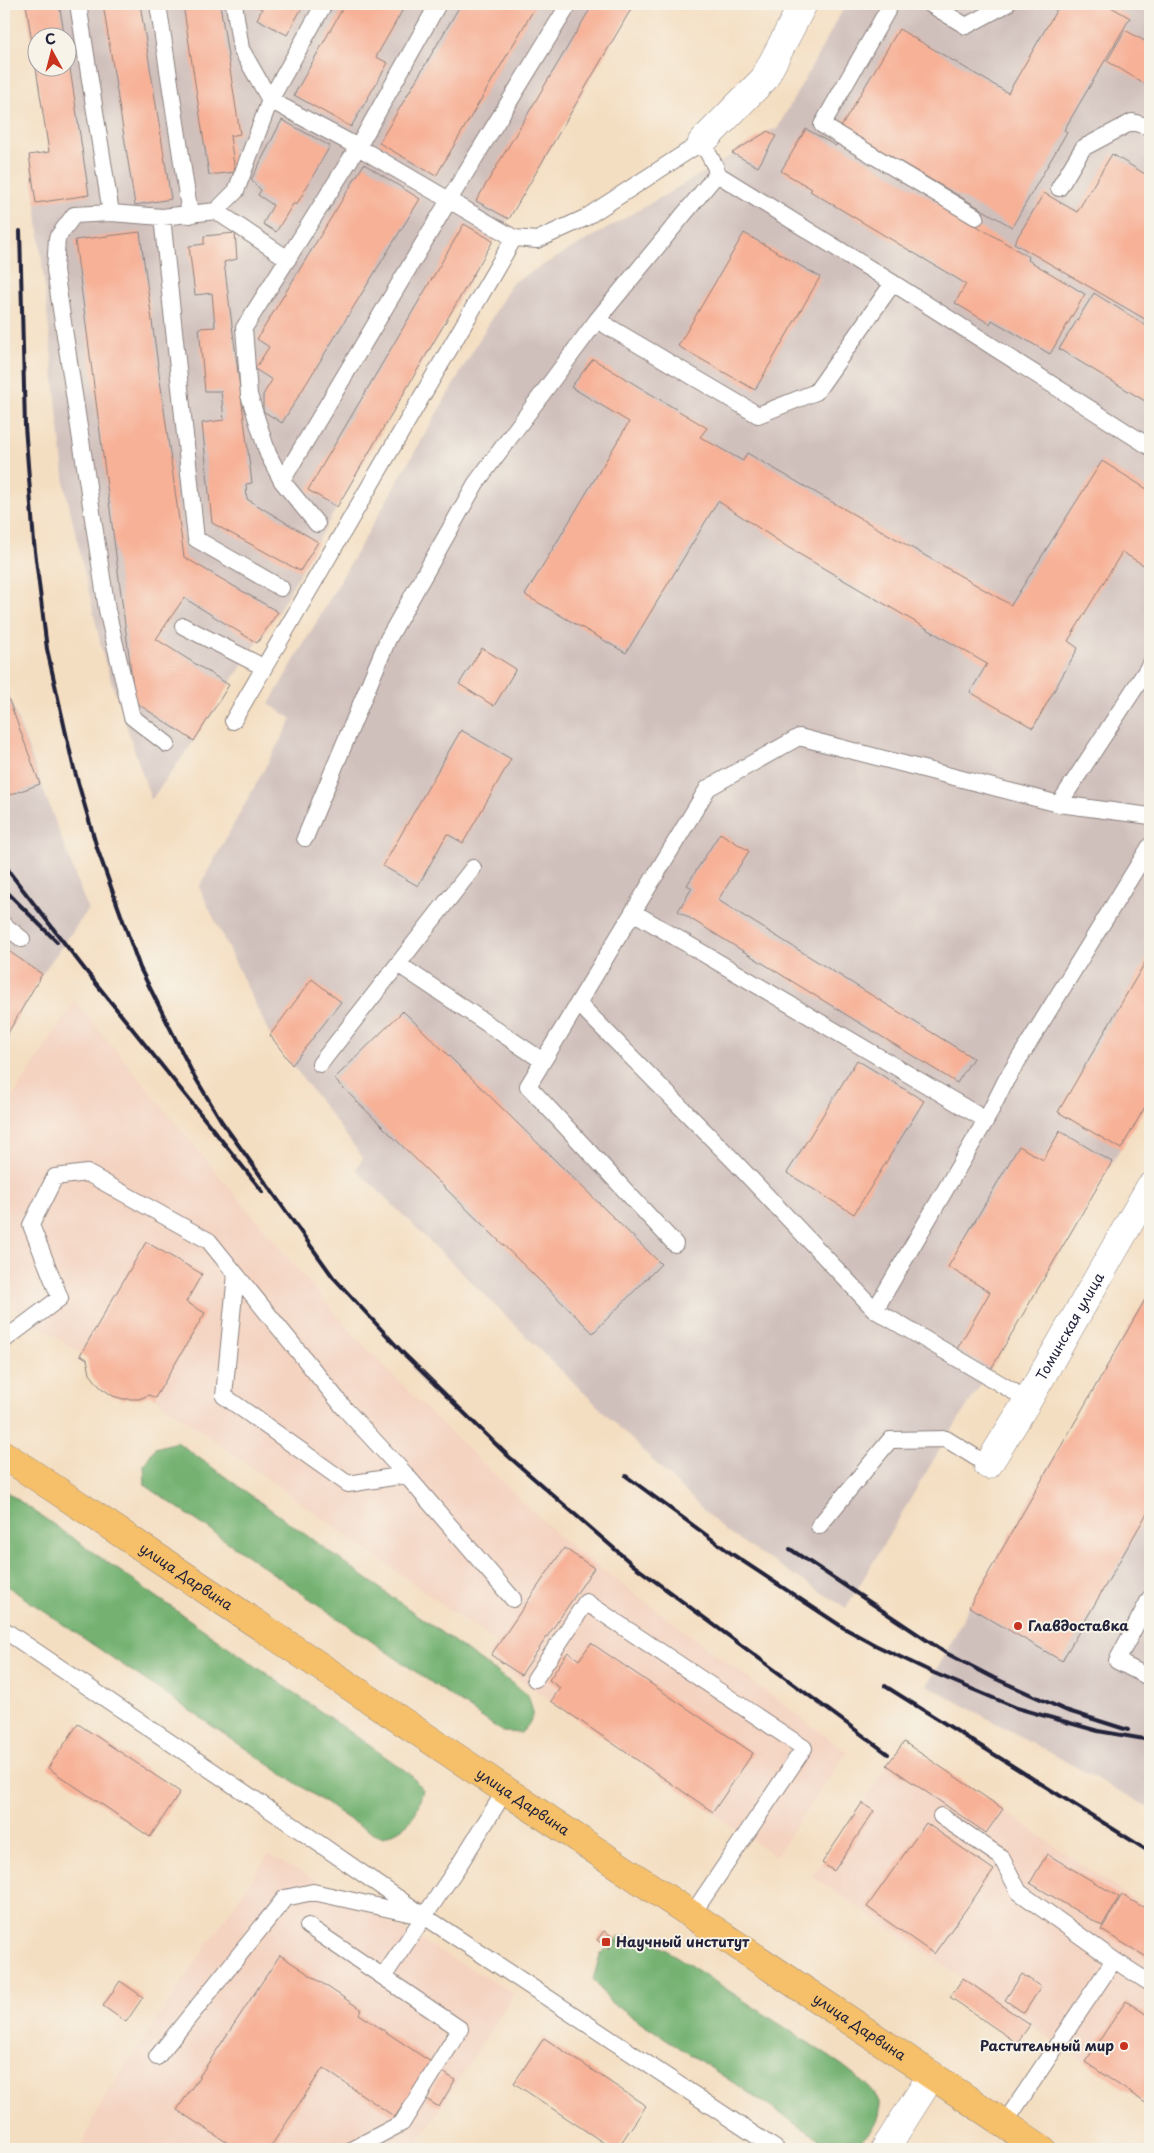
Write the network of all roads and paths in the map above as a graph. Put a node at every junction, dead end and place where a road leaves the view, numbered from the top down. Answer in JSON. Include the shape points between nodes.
{"nodes":[{"id":1,"x":78,"y":4,"type":"edge"},
{"id":2,"x":158,"y":4,"type":"edge"},
{"id":3,"x":234,"y":4,"type":"edge"},
{"id":4,"x":324,"y":4,"type":"edge"},
{"id":5,"x":438,"y":4,"type":"edge"},
{"id":6,"x":569,"y":4,"type":"edge"},
{"id":7,"x":803,"y":4,"type":"edge"},
{"id":8,"x":891,"y":4,"type":"edge"},
{"id":9,"x":930,"y":4,"type":"edge"},
{"id":10,"x":1007,"y":4,"type":"edge"},
{"id":11,"x":270,"y":100,"type":"junction"},
{"id":12,"x":1150,"y":127,"type":"edge"},
{"id":13,"x":702,"y":142,"type":"junction"},
{"id":14,"x":358,"y":147,"type":"junction"},
{"id":15,"x":717,"y":174,"type":"junction"},
{"id":16,"x":1059,"y":188,"type":"dead end"},
{"id":17,"x":449,"y":200,"type":"junction"},
{"id":18,"x":216,"y":211,"type":"junction"},
{"id":19,"x":111,"y":213,"type":"junction"},
{"id":20,"x":190,"y":215,"type":"junction"},
{"id":21,"x":162,"y":217,"type":"junction"},
{"id":22,"x":976,"y":217,"type":"dead end"},
{"id":23,"x":514,"y":238,"type":"junction"},
{"id":24,"x":288,"y":258,"type":"junction"},
{"id":25,"x":893,"y":283,"type":"junction"},
{"id":26,"x":597,"y":320,"type":"junction"},
{"id":27,"x":1150,"y":447,"type":"edge"},
{"id":28,"x":282,"y":481,"type":"junction"},
{"id":29,"x":317,"y":524,"type":"dead end"},
{"id":30,"x":281,"y":588,"type":"dead end"},
{"id":31,"x":183,"y":626,"type":"dead end"},
{"id":32,"x":1150,"y":665,"type":"edge"},
{"id":33,"x":263,"y":667,"type":"junction"},
{"id":34,"x":232,"y":721,"type":"dead end"},
{"id":35,"x":167,"y":744,"type":"dead end"},
{"id":36,"x":1059,"y":804,"type":"junction"},
{"id":37,"x":1150,"y":816,"type":"edge"},
{"id":38,"x":305,"y":838,"type":"dead end"},
{"id":39,"x":1150,"y":846,"type":"edge"},
{"id":40,"x":473,"y":868,"type":"dead end"},
{"id":41,"x":633,"y":912,"type":"junction"},
{"id":42,"x":4,"y":925,"type":"edge"},
{"id":43,"x":22,"y":939,"type":"dead end"},
{"id":44,"x":398,"y":964,"type":"junction"},
{"id":45,"x":578,"y":1004,"type":"junction"},
{"id":46,"x":543,"y":1061,"type":"junction"},
{"id":47,"x":320,"y":1064,"type":"dead end"},
{"id":48,"x":986,"y":1120,"type":"junction"},
{"id":49,"x":1150,"y":1187,"type":"edge"},
{"id":50,"x":675,"y":1244,"type":"dead end"},
{"id":51,"x":236,"y":1274,"type":"junction"},
{"id":52,"x":875,"y":1310,"type":"junction"},
{"id":53,"x":4,"y":1340,"type":"edge"},
{"id":54,"x":1028,"y":1400,"type":"junction"},
{"id":55,"x":4,"y":1455,"type":"edge"},
{"id":56,"x":988,"y":1465,"type":"joint"},
{"id":57,"x":406,"y":1474,"type":"junction"},
{"id":58,"x":820,"y":1526,"type":"dead end"},
{"id":59,"x":1150,"y":1598,"type":"edge"},
{"id":60,"x":513,"y":1599,"type":"dead end"},
{"id":61,"x":4,"y":1630,"type":"edge"},
{"id":62,"x":1150,"y":1678,"type":"edge"},
{"id":63,"x":534,"y":1679,"type":"dead end"},
{"id":64,"x":505,"y":1791,"type":"junction"},
{"id":65,"x":941,"y":1816,"type":"dead end"},
{"id":66,"x":424,"y":1916,"type":"junction"},
{"id":67,"x":691,"y":1916,"type":"junction"},
{"id":68,"x":308,"y":1926,"type":"dead end"},
{"id":69,"x":1114,"y":1960,"type":"junction"},
{"id":70,"x":383,"y":1977,"type":"junction"},
{"id":71,"x":1150,"y":1983,"type":"edge"},
{"id":72,"x":157,"y":2057,"type":"dead end"},
{"id":73,"x":932,"y":2075,"type":"junction"},
{"id":74,"x":1004,"y":2124,"type":"junction"},
{"id":75,"x":353,"y":2149,"type":"edge"},
{"id":76,"x":776,"y":2149,"type":"edge"},
{"id":77,"x":885,"y":2149,"type":"edge"},
{"id":78,"x":1042,"y":2149,"type":"edge"}],
"edges":[{"from":1,"to":19,"type":"lane"},
{"from":2,"to":20,"type":"lane"},
{"from":3,"to":11,"type":"lane","via":[[241,49]]},
{"from":4,"to":11,"type":"lane"},
{"from":5,"to":14,"type":"lane"},
{"from":6,"to":17,"type":"lane"},
{"from":7,"to":13,"type":"street","via":[[764,79]]},
{"from":8,"to":22,"type":"lane","via":[[822,125]]},
{"from":9,"to":10,"type":"lane","via":[[966,26]]},
{"from":11,"to":14,"type":"lane"},
{"from":11,"to":18,"type":"lane","via":[[236,191]]},
{"from":12,"to":16,"type":"lane","via":[[1132,122],[1083,148]]},
{"from":13,"to":15,"type":"lane"},
{"from":13,"to":23,"type":"lane","via":[[585,218],[537,240]]},
{"from":14,"to":17,"type":"lane"},
{"from":14,"to":24,"type":"lane"},
{"from":15,"to":25,"type":"lane"},
{"from":15,"to":26,"type":"lane"},
{"from":17,"to":23,"type":"lane"},
{"from":17,"to":28,"type":"lane"},
{"from":18,"to":20,"type":"lane"},
{"from":18,"to":24,"type":"lane"},
{"from":19,"to":21,"type":"lane"},
{"from":19,"to":35,"type":"lane","via":[[74,216],[57,238],[55,270],[109,619],[132,717]]},
{"from":20,"to":21,"type":"lane"},
{"from":21,"to":30,"type":"lane","via":[[196,539]]},
{"from":23,"to":33,"type":"lane"},
{"from":24,"to":28,"type":"lane","via":[[244,328],[249,395],[268,454]]},
{"from":25,"to":26,"type":"lane","via":[[816,392],[758,415]]},
{"from":25,"to":27,"type":"lane"},
{"from":26,"to":38,"type":"lane","via":[[476,482],[388,639]]},
{"from":28,"to":29,"type":"lane"},
{"from":31,"to":33,"type":"lane"},
{"from":32,"to":36,"type":"lane"},
{"from":33,"to":34,"type":"lane"},
{"from":36,"to":37,"type":"lane"},
{"from":36,"to":41,"type":"lane","via":[[798,737],[708,788]]},
{"from":39,"to":48,"type":"lane","via":[[1006,1080]]},
{"from":40,"to":44,"type":"lane"},
{"from":41,"to":45,"type":"lane"},
{"from":41,"to":48,"type":"lane"},
{"from":42,"to":43,"type":"lane"},
{"from":44,"to":46,"type":"lane"},
{"from":44,"to":47,"type":"lane"},
{"from":45,"to":46,"type":"lane"},
{"from":45,"to":52,"type":"lane","via":[[733,1160]]},
{"from":46,"to":50,"type":"lane","via":[[528,1086]]},
{"from":48,"to":52,"type":"lane"},
{"from":49,"to":54,"type":"street","name":"Томинская улица"},
{"from":51,"to":53,"type":"lane","via":[[209,1241],[87,1173],[55,1177],[31,1224],[60,1298]]},
{"from":51,"to":57,"type":"lane","via":[[345,1408]]},
{"from":51,"to":57,"type":"lane","via":[[224,1396],[348,1484]]},
{"from":52,"to":54,"type":"lane"},
{"from":54,"to":56,"type":"street","name":"Томинская улица"},
{"from":55,"to":64,"type":"main road","name":"улица Дарвина"},
{"from":56,"to":58,"type":"lane","via":[[946,1439],[890,1440]]},
{"from":57,"to":60,"type":"lane"},
{"from":59,"to":62,"type":"lane","via":[[1117,1661]]},
{"from":61,"to":66,"type":"lane"},
{"from":63,"to":67,"type":"lane","via":[[586,1602],[804,1748]]},
{"from":64,"to":66,"type":"lane"},
{"from":64,"to":67,"type":"main road","name":"улица Дарвина"},
{"from":65,"to":69,"type":"lane","via":[[1001,1857],[1019,1892]]},
{"from":66,"to":70,"type":"lane"},
{"from":66,"to":72,"type":"lane","via":[[313,1892],[285,1898]]},
{"from":66,"to":76,"type":"lane"},
{"from":67,"to":73,"type":"main road","name":"улица Дарвина"},
{"from":68,"to":70,"type":"lane"},
{"from":69,"to":71,"type":"lane"},
{"from":69,"to":74,"type":"lane"},
{"from":70,"to":75,"type":"lane","via":[[460,2029],[402,2122]]},
{"from":73,"to":74,"type":"main road","name":"улица Дарвина"},
{"from":73,"to":77,"type":"street"},
{"from":74,"to":78,"type":"main road","name":"улица Дарвина"}]}
